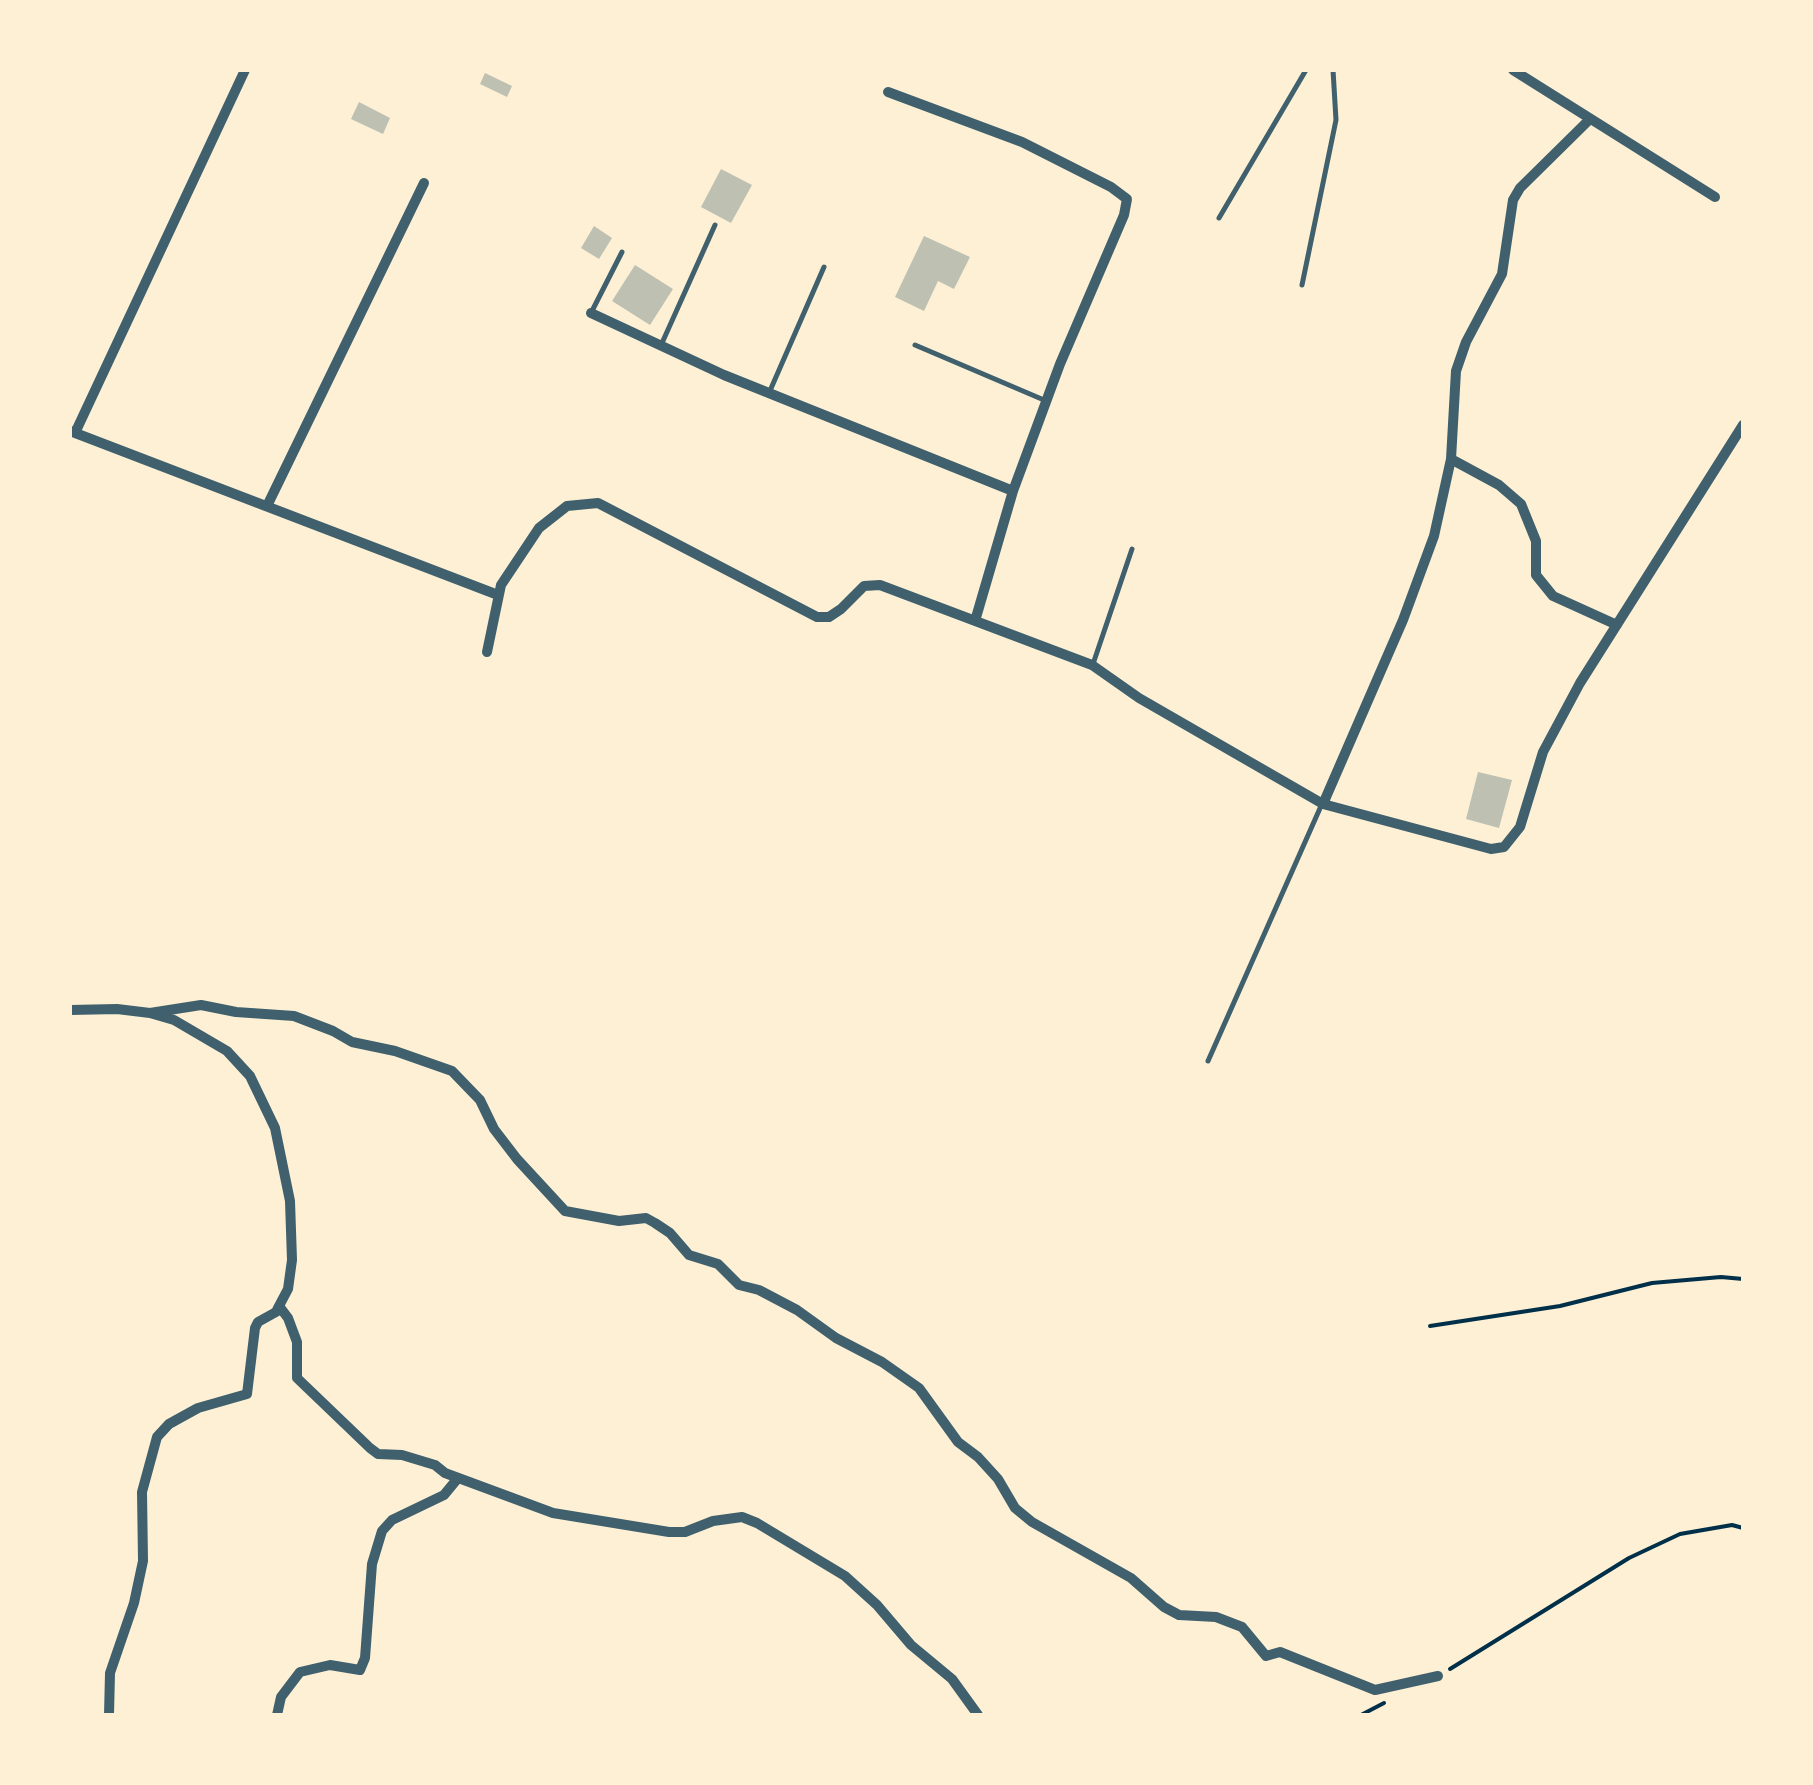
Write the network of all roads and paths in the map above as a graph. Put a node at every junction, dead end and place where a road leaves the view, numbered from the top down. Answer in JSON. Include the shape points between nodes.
{"nodes":[{"id":1,"x":245,"y":70,"type":"edge"},
{"id":2,"x":1306,"y":70,"type":"edge"},
{"id":3,"x":1333,"y":70,"type":"edge"},
{"id":4,"x":1513,"y":70,"type":"edge"},
{"id":5,"x":888,"y":92,"type":"dead end"},
{"id":6,"x":1589,"y":120,"type":"junction"},
{"id":7,"x":424,"y":183,"type":"dead end"},
{"id":8,"x":1716,"y":197,"type":"dead end"},
{"id":9,"x":1220,"y":218,"type":"dead end"},
{"id":10,"x":715,"y":225,"type":"dead end"},
{"id":11,"x":622,"y":252,"type":"dead end"},
{"id":12,"x":824,"y":267,"type":"dead end"},
{"id":13,"x":1302,"y":285,"type":"dead end"},
{"id":14,"x":591,"y":314,"type":"joint"},
{"id":15,"x":915,"y":345,"type":"dead end"},
{"id":16,"x":661,"y":346,"type":"junction"},
{"id":17,"x":769,"y":393,"type":"junction"},
{"id":18,"x":1046,"y":401,"type":"junction"},
{"id":19,"x":1743,"y":425,"type":"edge"},
{"id":20,"x":72,"y":432,"type":"edge"},
{"id":21,"x":1450,"y":460,"type":"junction"},
{"id":22,"x":1013,"y":491,"type":"junction"},
{"id":23,"x":267,"y":506,"type":"junction"},
{"id":24,"x":1132,"y":549,"type":"dead end"},
{"id":25,"x":498,"y":595,"type":"junction"},
{"id":26,"x":975,"y":621,"type":"junction"},
{"id":27,"x":1618,"y":625,"type":"junction"},
{"id":28,"x":486,"y":652,"type":"dead end"},
{"id":29,"x":1092,"y":665,"type":"junction"},
{"id":30,"x":1322,"y":804,"type":"junction"},
{"id":31,"x":70,"y":1010,"type":"edge"},
{"id":32,"x":150,"y":1013,"type":"junction"},
{"id":33,"x":1208,"y":1061,"type":"dead end"},
{"id":34,"x":1743,"y":1279,"type":"edge"},
{"id":35,"x":278,"y":1306,"type":"junction"},
{"id":36,"x":1430,"y":1326,"type":"dead end"},
{"id":37,"x":458,"y":1478,"type":"junction"},
{"id":38,"x":1743,"y":1528,"type":"edge"},
{"id":39,"x":1438,"y":1676,"type":"joint"},
{"id":40,"x":1392,"y":1699,"type":"dead end"},
{"id":41,"x":109,"y":1715,"type":"edge"},
{"id":42,"x":277,"y":1715,"type":"edge"},
{"id":43,"x":978,"y":1715,"type":"edge"},
{"id":44,"x":1361,"y":1715,"type":"edge"}],
"edges":[{"from":1,"to":20,"type":"street"},
{"from":2,"to":9,"type":"lane"},
{"from":3,"to":13,"type":"lane","via":[[1336,120]]},
{"from":4,"to":6,"type":"street"},
{"from":5,"to":18,"type":"street","via":[[1022,142],[1127,199]]},
{"from":6,"to":8,"type":"street"},
{"from":6,"to":21,"type":"street","via":[[1513,200],[1502,274],[1456,371]]},
{"from":7,"to":23,"type":"street"},
{"from":10,"to":16,"type":"lane"},
{"from":11,"to":14,"type":"lane"},
{"from":12,"to":17,"type":"lane"},
{"from":14,"to":16,"type":"street"},
{"from":15,"to":18,"type":"lane"},
{"from":16,"to":17,"type":"street"},
{"from":17,"to":22,"type":"street"},
{"from":18,"to":22,"type":"street"},
{"from":19,"to":27,"type":"street"},
{"from":20,"to":23,"type":"street"},
{"from":21,"to":27,"type":"street","via":[[1521,504],[1536,541],[1536,575],[1553,596]]},
{"from":21,"to":30,"type":"street","via":[[1434,536],[1403,620]]},
{"from":22,"to":26,"type":"street"},
{"from":23,"to":25,"type":"street"},
{"from":24,"to":29,"type":"lane"},
{"from":25,"to":26,"type":"street","via":[[539,528],[567,506],[589,502],[817,617],[841,609],[864,586],[880,585]]},
{"from":25,"to":28,"type":"street"},
{"from":26,"to":29,"type":"street"},
{"from":27,"to":30,"type":"street","via":[[1544,752],[1520,827],[1504,847],[1466,844]]},
{"from":29,"to":30,"type":"street"},
{"from":30,"to":33,"type":"lane"},
{"from":31,"to":32,"type":"street"},
{"from":32,"to":35,"type":"street","via":[[227,1051],[260,1092],[275,1128],[292,1215],[288,1289]]},
{"from":32,"to":39,"type":"street","via":[[201,1004],[294,1016],[352,1042],[452,1071],[565,1212],[646,1218],[664,1226],[690,1256],[718,1264],[739,1285],[808,1315],[871,1355],[911,1382],[958,1442],[998,1478],[1015,1508],[1131,1578],[1164,1607],[1242,1627],[1266,1656],[1280,1652],[1375,1690]]},
{"from":34,"to":36,"type":"path","via":[[1652,1283],[1560,1306]]},
{"from":35,"to":37,"type":"street","via":[[297,1342],[298,1378],[361,1440],[378,1454],[419,1459]]},
{"from":35,"to":41,"type":"street","via":[[254,1328],[247,1394],[198,1408],[157,1437],[142,1492],[143,1561],[110,1673]]},
{"from":37,"to":42,"type":"street","via":[[444,1495],[382,1530],[360,1670],[330,1665],[300,1672]]},
{"from":37,"to":43,"type":"street","via":[[552,1513],[646,1530],[685,1532],[742,1517],[845,1576],[952,1680]]},
{"from":38,"to":39,"type":"path","via":[[1680,1534],[1629,1558]]},
{"from":40,"to":44,"type":"path"}]}
